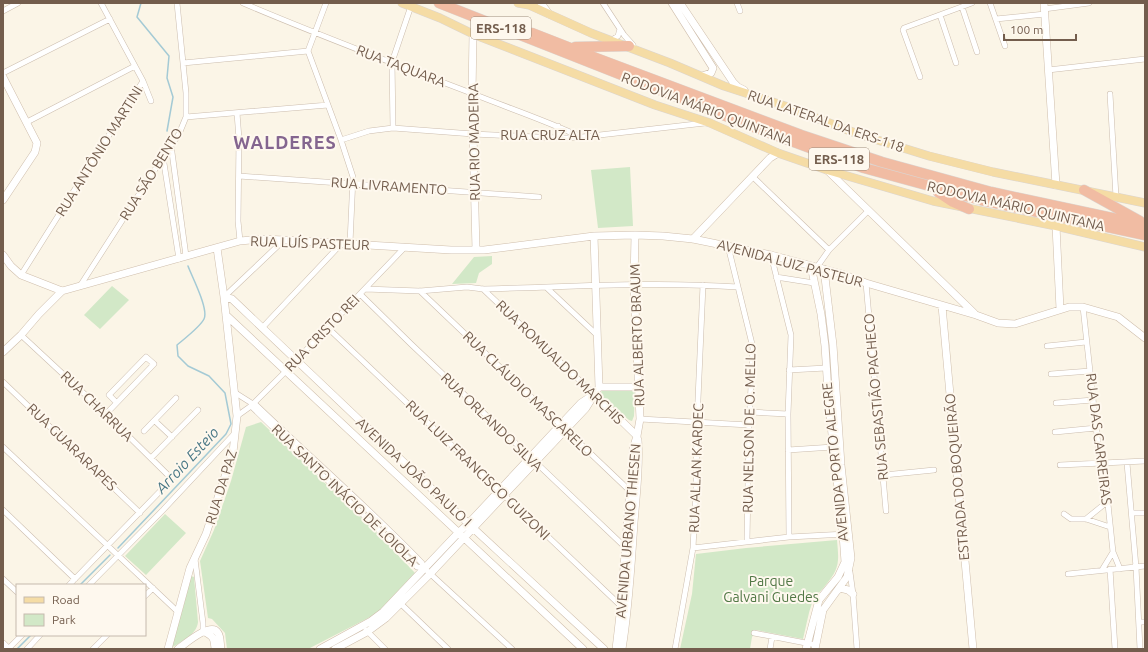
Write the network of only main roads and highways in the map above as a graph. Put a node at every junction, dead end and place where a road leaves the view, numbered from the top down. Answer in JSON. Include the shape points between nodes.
{"nodes":[{"id":1,"x":402,"y":3,"type":"edge"},
{"id":2,"x":439,"y":3,"type":"edge"},
{"id":3,"x":456,"y":3,"type":"edge"},
{"id":4,"x":518,"y":3,"type":"edge"},
{"id":5,"x":530,"y":4,"type":"edge"},
{"id":6,"x":629,"y":46,"type":"junction"},
{"id":7,"x":569,"y":47,"type":"junction"},
{"id":8,"x":931,"y":188,"type":"junction"},
{"id":9,"x":1084,"y":190,"type":"junction"},
{"id":10,"x":1145,"y":204,"type":"edge"},
{"id":11,"x":969,"y":209,"type":"junction"},
{"id":12,"x":1145,"y":224,"type":"edge"},
{"id":13,"x":1145,"y":235,"type":"edge"},
{"id":14,"x":1145,"y":247,"type":"edge"}],
"edges":[{"from":1,"to":11,"type":"main road","via":[[473,34],[654,105],[710,123],[778,153],[827,170]]},
{"from":2,"to":8,"type":"highway","name":"RODOVIA MÁRIO QUINTANA","number":"ERS-118","via":[[806,148]]},
{"from":3,"to":7,"type":"highway","name":"RODOVIA MÁRIO QUINTANA","number":"ERS-118"},
{"from":4,"to":5,"type":"main road","name":"RUA LATERAL DA ERS-118"},
{"from":5,"to":6,"type":"main road","name":"RUA LATERAL DA ERS-118","via":[[591,33]]},
{"from":6,"to":7,"type":"highway"},
{"from":6,"to":9,"type":"main road","name":"RUA LATERAL DA ERS-118","via":[[747,94],[858,134],[993,172]]},
{"from":7,"to":12,"type":"highway","name":"RODOVIA MÁRIO QUINTANA","number":"ERS-118","via":[[801,135],[882,162],[991,192]]},
{"from":8,"to":11,"type":"highway"},
{"from":8,"to":13,"type":"highway","name":"RODOVIA MÁRIO QUINTANA","number":"ERS-118"},
{"from":9,"to":10,"type":"main road","name":"RUA LATERAL DA ERS-118"},
{"from":9,"to":12,"type":"highway"},
{"from":11,"to":14,"type":"main road"}]}
